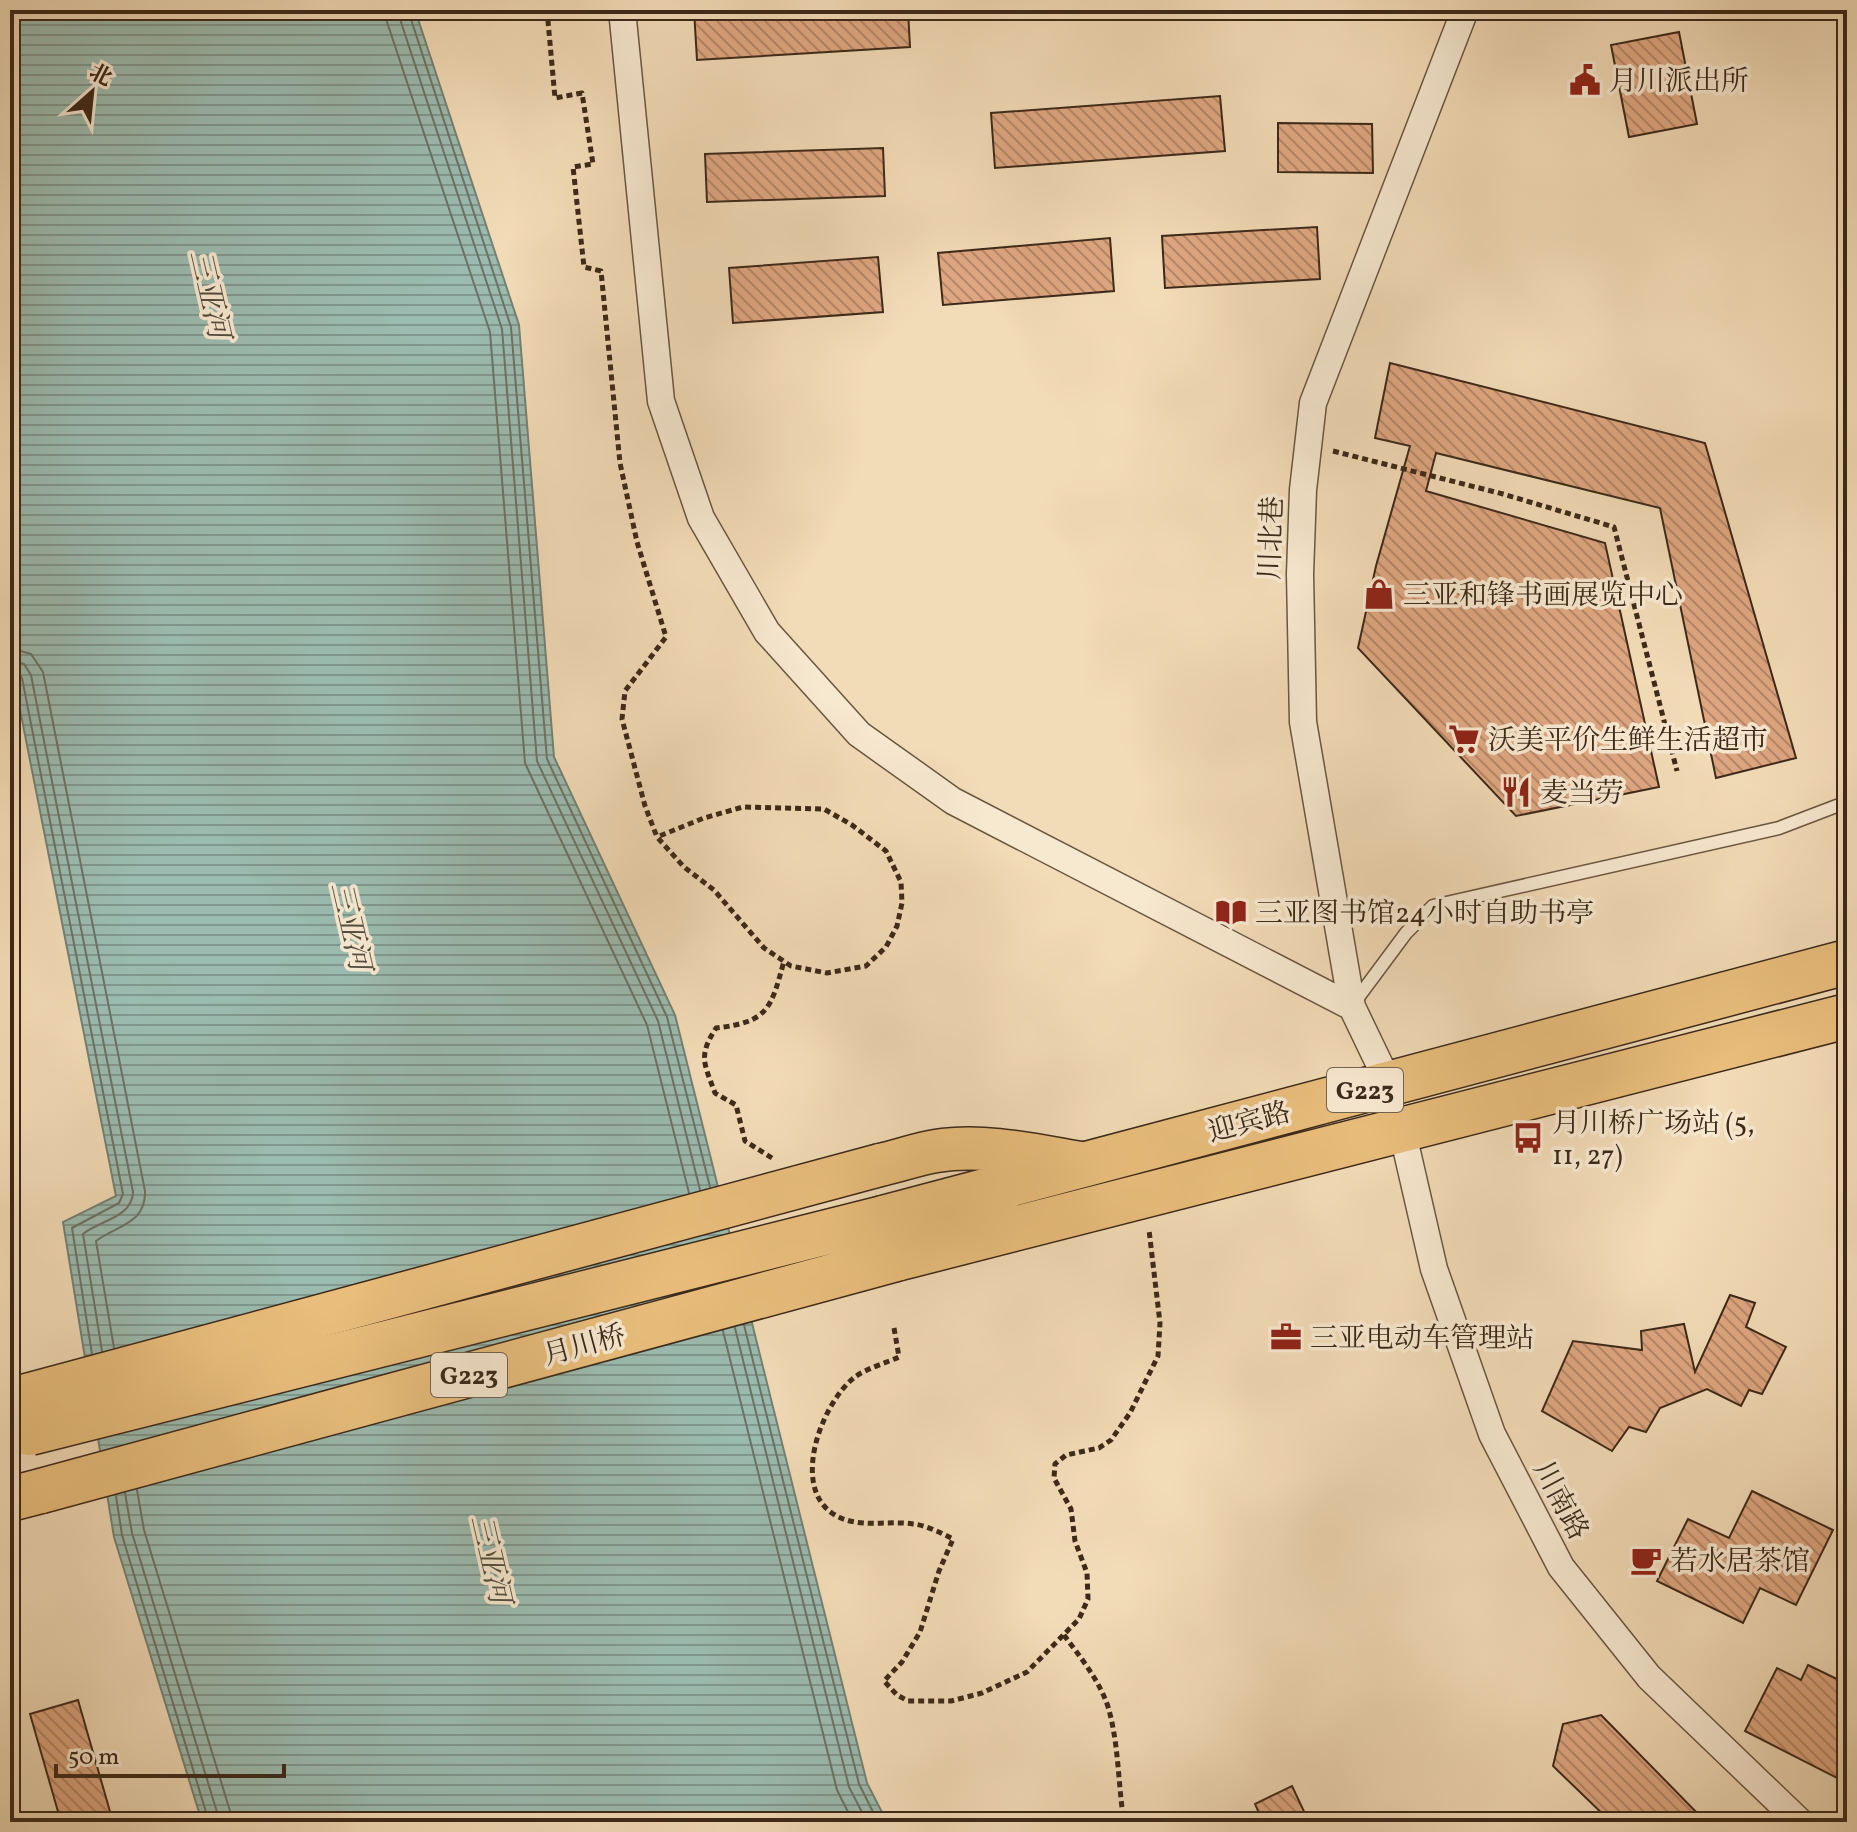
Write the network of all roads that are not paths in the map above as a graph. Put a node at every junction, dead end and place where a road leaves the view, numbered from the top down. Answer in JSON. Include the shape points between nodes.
{"nodes":[{"id":1,"x":622,"y":10,"type":"edge"},
{"id":2,"x":1465,"y":10,"type":"edge"},
{"id":3,"x":1847,"y":802,"type":"edge"},
{"id":4,"x":1847,"y":962,"type":"edge"},
{"id":5,"x":1352,"y":1007,"type":"junction"},
{"id":6,"x":1847,"y":1016,"type":"edge"},
{"id":7,"x":1389,"y":1084,"type":"junction"},
{"id":8,"x":1402,"y":1130,"type":"junction"},
{"id":9,"x":1086,"y":1164,"type":"junction"},
{"id":10,"x":883,"y":1218,"type":"joint"},
{"id":11,"x":896,"y":1259,"type":"joint"},
{"id":12,"x":18,"y":1416,"type":"edge"},
{"id":13,"x":25,"y":1495,"type":"edge"},
{"id":14,"x":1800,"y":1822,"type":"edge"}],
"edges":[{"from":1,"to":5,"type":"street","via":[[661,401],[701,518],[767,632],[859,734],[953,801]]},
{"from":2,"to":5,"type":"street","name":"川北巷","via":[[1313,403],[1308,445],[1300,574],[1303,722]]},
{"from":3,"to":5,"type":"lane","via":[[1779,828],[1433,906],[1406,933]]},
{"from":4,"to":7,"type":"highway","name":"迎宾路","number":"G223"},
{"from":5,"to":7,"type":"street","name":"川北巷"},
{"from":6,"to":8,"type":"highway","name":"迎宾路","number":"G223"},
{"from":7,"to":9,"type":"highway","name":"迎宾路","number":"G223"},
{"from":8,"to":11,"type":"highway","name":"迎宾路","number":"G223"},
{"from":8,"to":14,"type":"street","name":"川南路","via":[[1434,1269],[1492,1434],[1561,1567],[1649,1677]]},
{"from":9,"to":10,"type":"highway","name":"迎宾路","number":"G223"},
{"from":9,"to":12,"type":"main road","bridge":true,"via":[[1020,1153],[937,1151]]},
{"from":10,"to":12,"type":"highway","name":"月川桥","number":"G223","bridge":true},
{"from":11,"to":13,"type":"highway","name":"月川桥","number":"G223","bridge":true}]}
